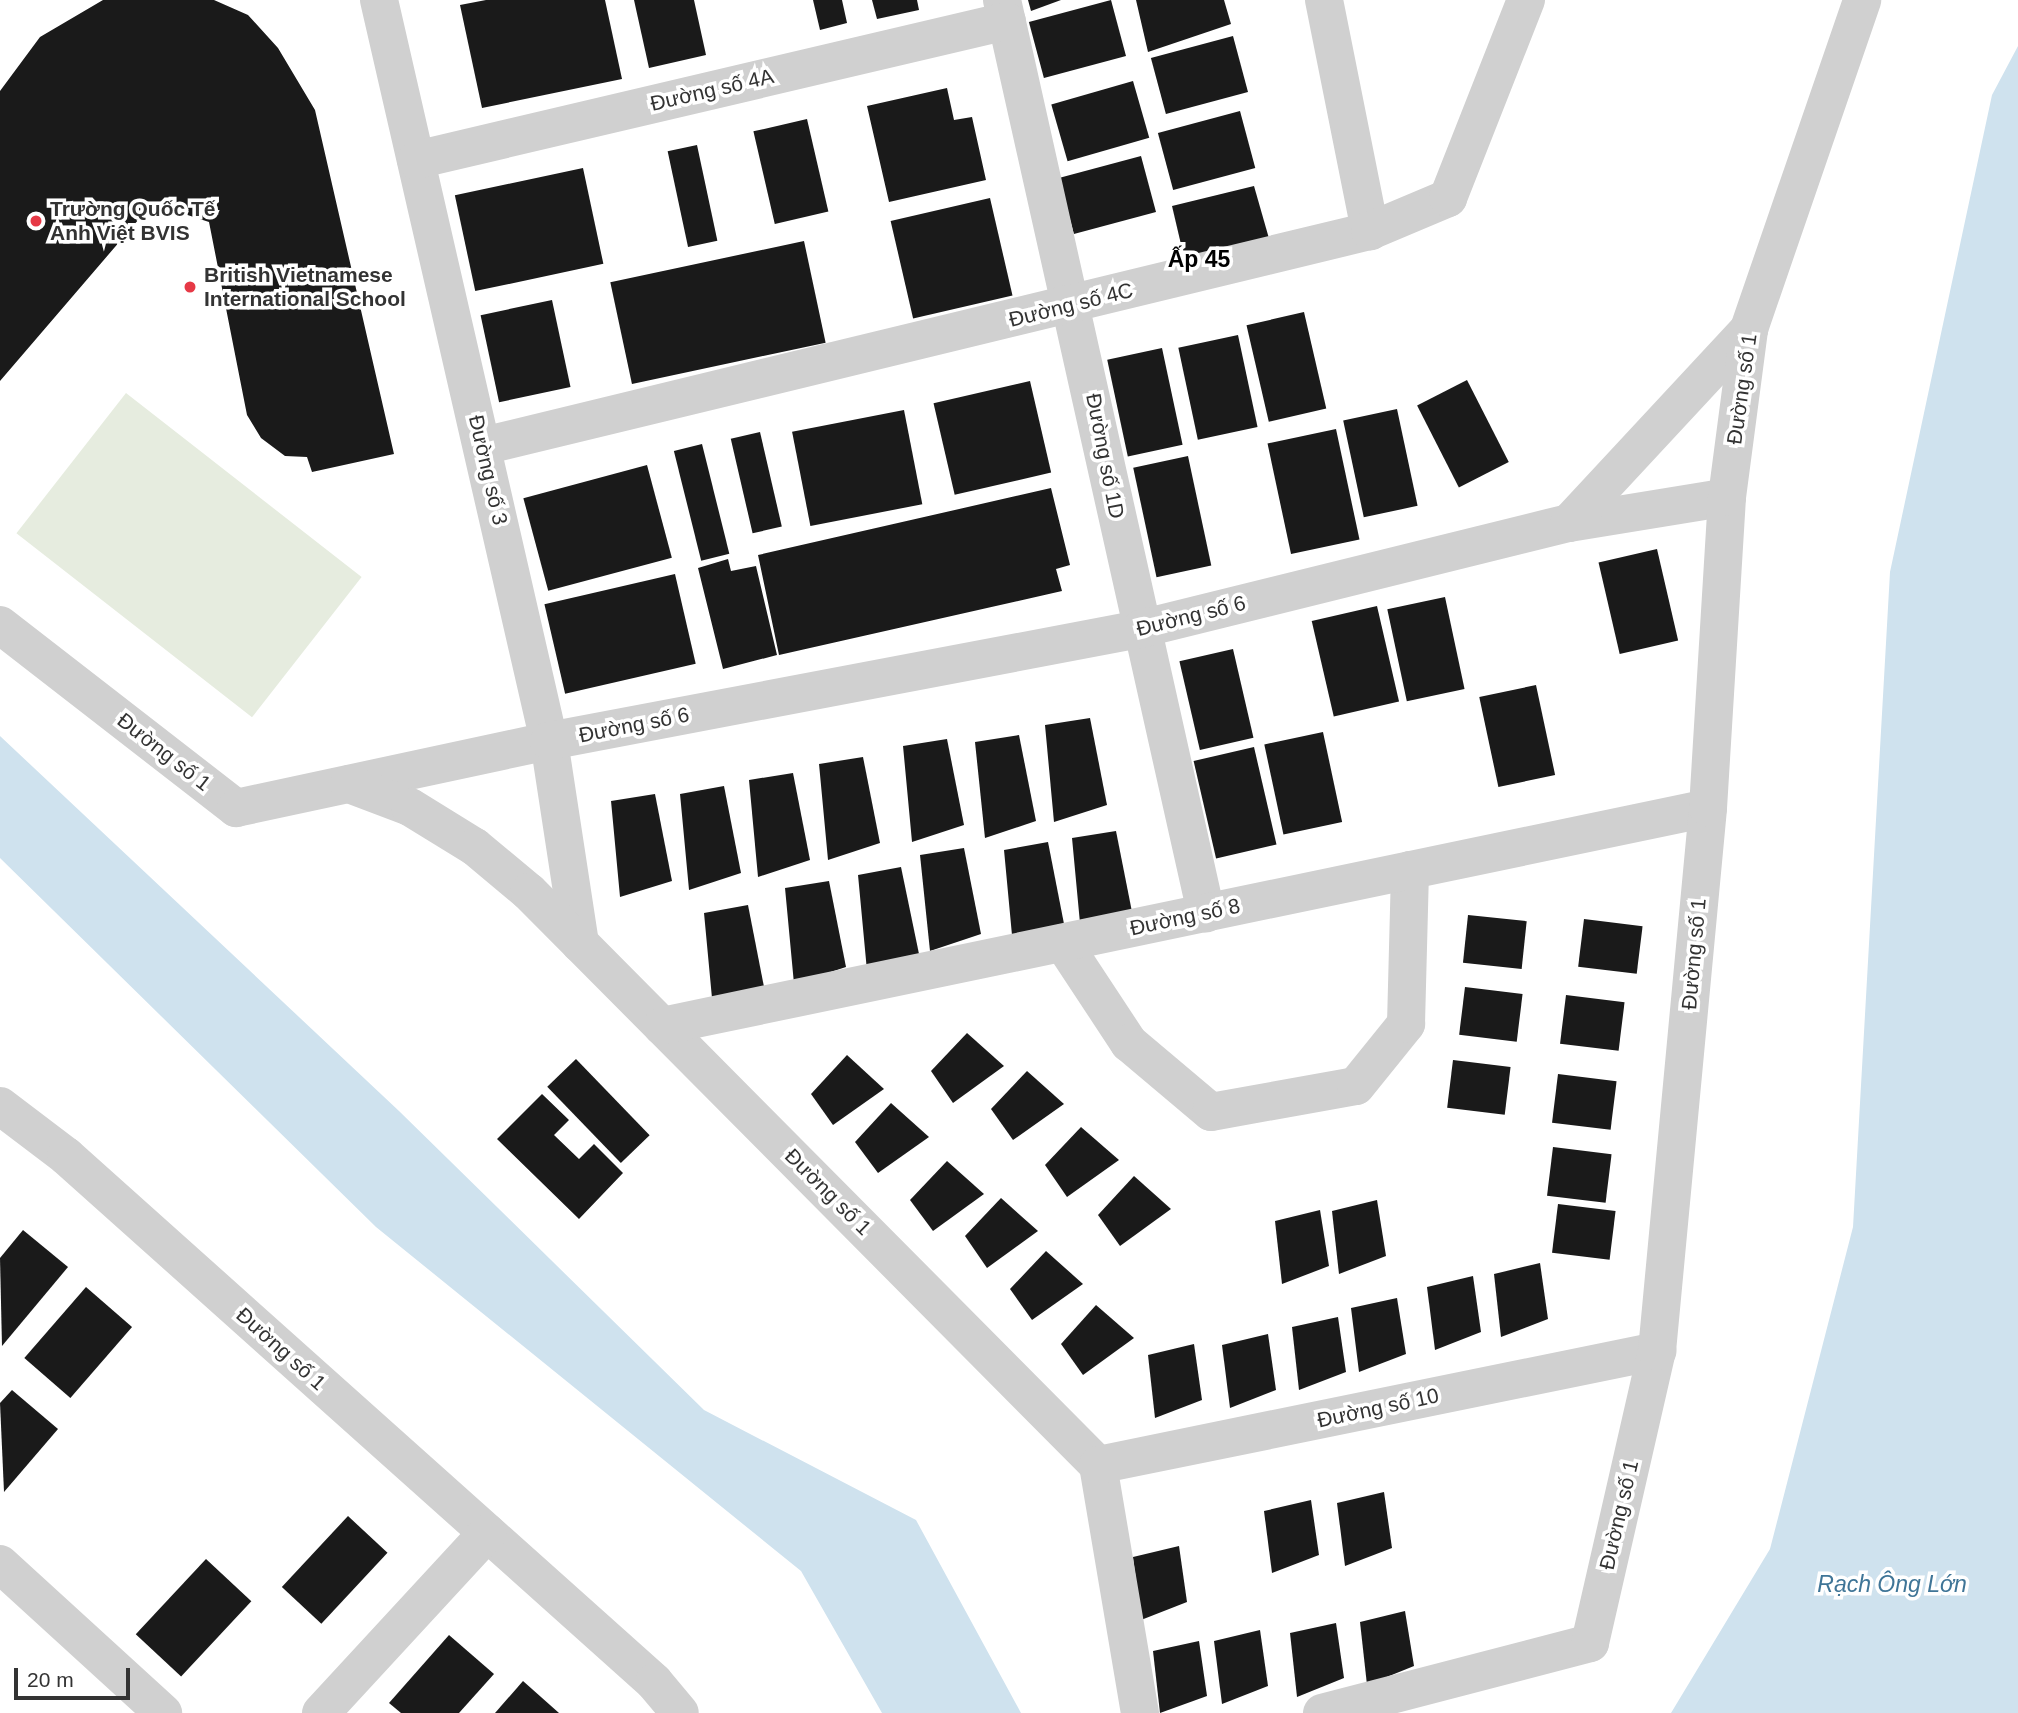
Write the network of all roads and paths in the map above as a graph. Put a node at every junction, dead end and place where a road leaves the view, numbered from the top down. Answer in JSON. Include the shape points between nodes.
{"nodes":[{"id":1,"x":379,"y":0,"type":"edge"},
{"id":2,"x":1324,"y":0,"type":"edge"},
{"id":3,"x":1526,"y":0,"type":"edge"},
{"id":4,"x":1862,"y":0,"type":"edge"},
{"id":5,"x":1005,"y":11,"type":"edge"},
{"id":6,"x":416,"y":160,"type":"junction"},
{"id":7,"x":1370,"y":231,"type":"junction"},
{"id":8,"x":1075,"y":305,"type":"junction"},
{"id":9,"x":1749,"y":329,"type":"junction"},
{"id":10,"x":483,"y":446,"type":"junction"},
{"id":11,"x":1727,"y":497,"type":"junction"},
{"id":12,"x":1569,"y":523,"type":"junction"},
{"id":13,"x":0,"y":625,"type":"edge"},
{"id":14,"x":1140,"y":629,"type":"junction"},
{"id":15,"x":549,"y":741,"type":"junction"},
{"id":16,"x":349,"y":784,"type":"junction"},
{"id":17,"x":1708,"y":808,"type":"junction"},
{"id":18,"x":1410,"y":870,"type":"junction"},
{"id":19,"x":1206,"y":913,"type":"junction"},
{"id":20,"x":1063,"y":943,"type":"junction"},
{"id":21,"x":580,"y":944,"type":"junction"},
{"id":22,"x":662,"y":1026,"type":"junction"},
{"id":23,"x":0,"y":1106,"type":"edge"},
{"id":24,"x":1657,"y":1351,"type":"junction"},
{"id":25,"x":1098,"y":1465,"type":"junction"},
{"id":26,"x":487,"y":1533,"type":"junction"},
{"id":27,"x":0,"y":1564,"type":"edge"},
{"id":28,"x":163,"y":1713,"type":"edge"},
{"id":29,"x":321,"y":1713,"type":"edge"},
{"id":30,"x":680,"y":1713,"type":"edge"},
{"id":31,"x":1140,"y":1713,"type":"edge"},
{"id":32,"x":1322,"y":1713,"type":"edge"}],
"edges":[{"from":1,"to":6,"type":"street","name":"Đường số 3"},
{"from":2,"to":7,"type":"street"},
{"from":3,"to":7,"type":"street","name":"Đường số 4C","via":[[1447,198]]},
{"from":4,"to":9,"type":"street","name":"Đường số 1"},
{"from":5,"to":6,"type":"street","name":"Đường số 4A"},
{"from":5,"to":8,"type":"street","name":"Đường số 1D"},
{"from":6,"to":10,"type":"street","name":"Đường số 3"},
{"from":7,"to":8,"type":"street","name":"Đường số 4C"},
{"from":8,"to":10,"type":"street","name":"Đường số 4C"},
{"from":8,"to":14,"type":"street","name":"Đường số 1D"},
{"from":9,"to":11,"type":"street","name":"Đường số 1"},
{"from":9,"to":12,"type":"street"},
{"from":10,"to":15,"type":"street","name":"Đường số 3"},
{"from":11,"to":12,"type":"street","name":"Đường số 6"},
{"from":11,"to":17,"type":"street","name":"Đường số 1"},
{"from":12,"to":14,"type":"street","name":"Đường số 6"},
{"from":13,"to":16,"type":"street","name":"Đường số 1","via":[[236,808]]},
{"from":14,"to":15,"type":"street","name":"Đường số 6"},
{"from":14,"to":19,"type":"street","name":"Đường số 1D"},
{"from":15,"to":16,"type":"street","name":"Đường số 1"},
{"from":15,"to":21,"type":"street","name":"Đường số 3"},
{"from":16,"to":21,"type":"street","name":"Đường số 1","via":[[410,807],[475,847]]},
{"from":17,"to":18,"type":"street","name":"Đường số 8"},
{"from":17,"to":24,"type":"street","name":"Đường số 1"},
{"from":18,"to":19,"type":"street","name":"Đường số 8"},
{"from":18,"to":20,"type":"street","via":[[1406,1024],[1356,1086],[1211,1112],[1129,1043]]},
{"from":19,"to":20,"type":"street","name":"Đường số 8"},
{"from":20,"to":22,"type":"street","name":"Đường số 8"},
{"from":21,"to":22,"type":"street","name":"Đường số 1"},
{"from":22,"to":25,"type":"street","name":"Đường số 1"},
{"from":23,"to":26,"type":"street","name":"Đường số 1","via":[[65,1156]]},
{"from":24,"to":25,"type":"street","name":"Đường số 10"},
{"from":24,"to":32,"type":"street","name":"Đường số 1","via":[[1590,1643]]},
{"from":25,"to":31,"type":"street"},
{"from":26,"to":29,"type":"street"},
{"from":26,"to":30,"type":"street","name":"Đường số 1"},
{"from":27,"to":28,"type":"street"}]}
